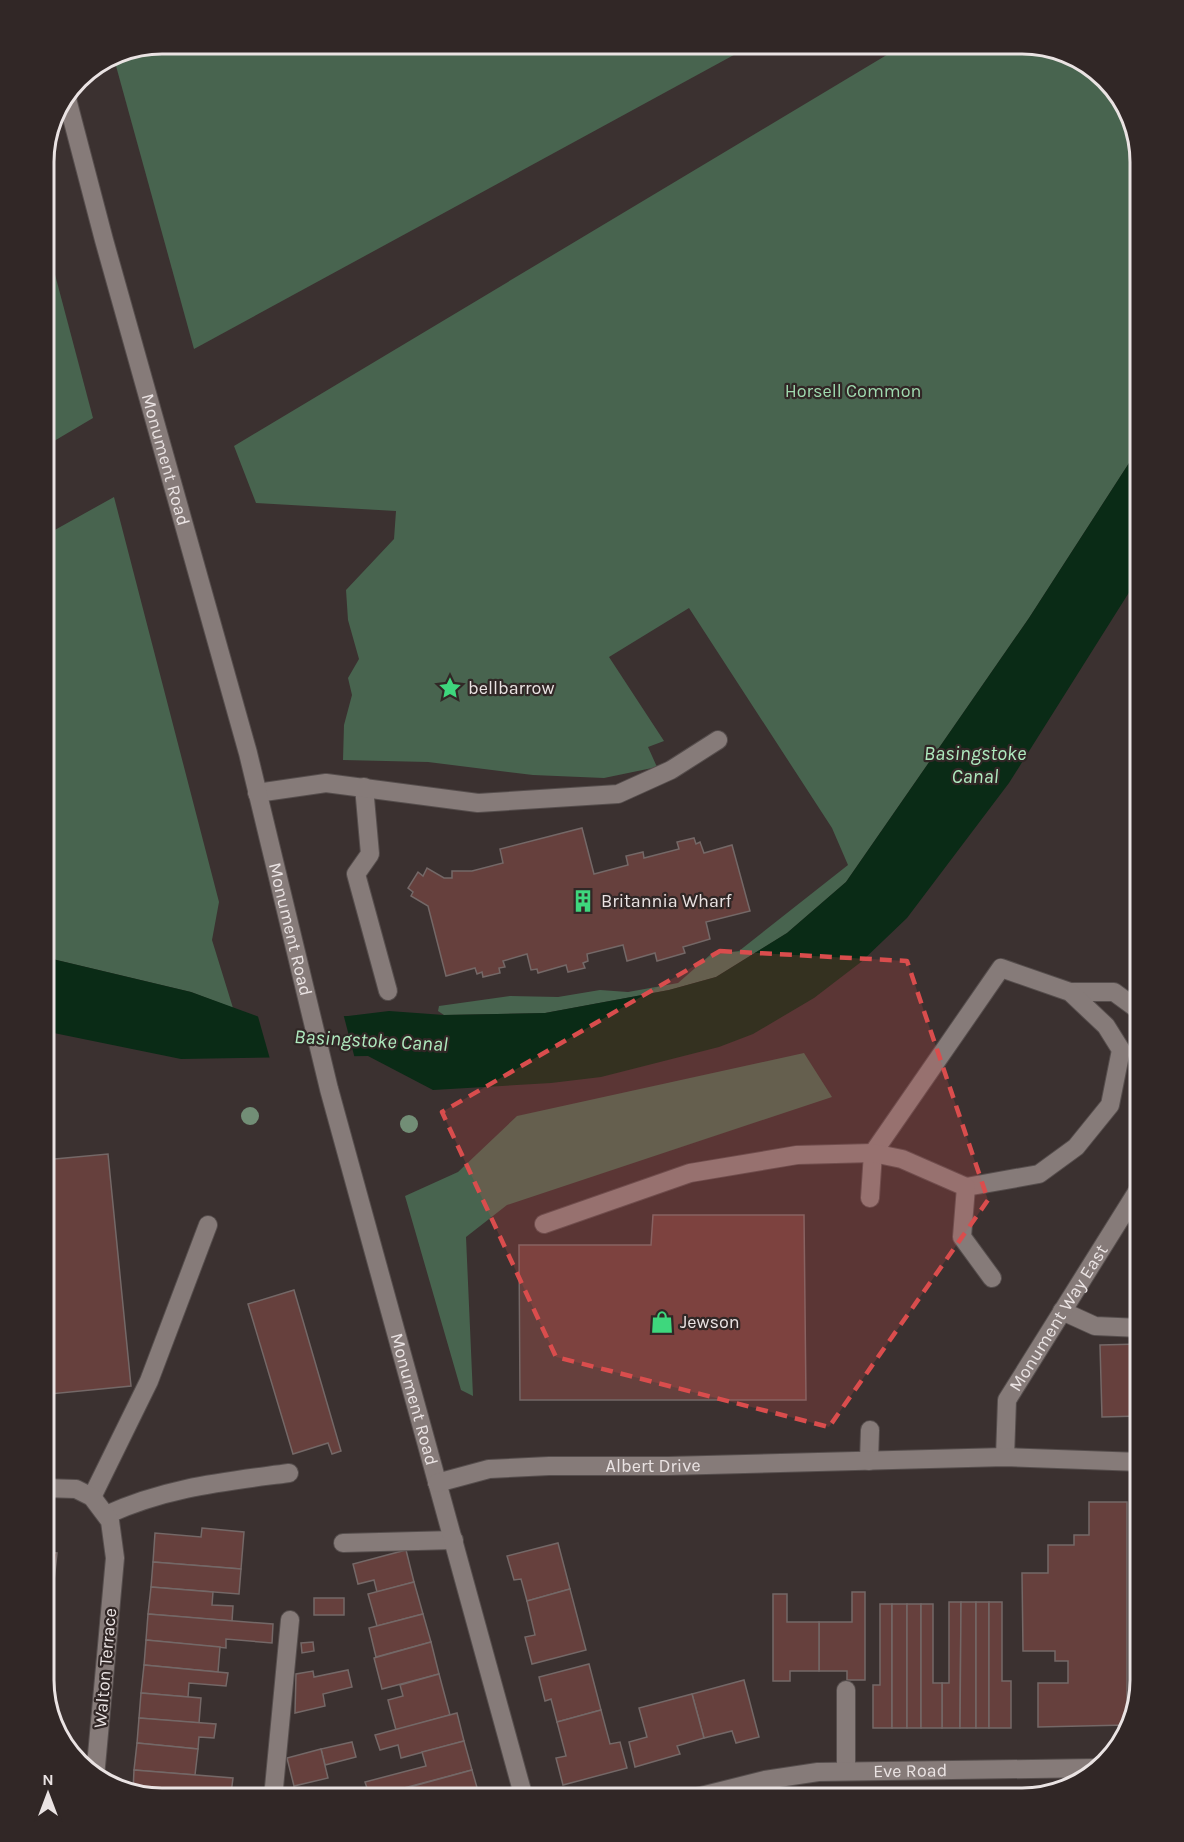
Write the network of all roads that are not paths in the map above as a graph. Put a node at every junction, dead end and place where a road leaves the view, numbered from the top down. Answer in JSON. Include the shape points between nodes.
{"nodes":[{"id":1,"x":69,"y":107,"type":"edge"},
{"id":2,"x":718,"y":740,"type":"dead end"},
{"id":3,"x":364,"y":787,"type":"junction"},
{"id":4,"x":257,"y":793,"type":"junction"},
{"id":5,"x":388,"y":991,"type":"dead end"},
{"id":6,"x":1070,"y":992,"type":"junction"},
{"id":7,"x":1130,"y":1004,"type":"edge"},
{"id":8,"x":873,"y":1153,"type":"junction"},
{"id":9,"x":966,"y":1187,"type":"junction"},
{"id":10,"x":870,"y":1198,"type":"dead end"},
{"id":11,"x":1130,"y":1203,"type":"edge"},
{"id":12,"x":544,"y":1224,"type":"dead end"},
{"id":13,"x":208,"y":1225,"type":"dead end"},
{"id":14,"x":992,"y":1278,"type":"dead end"},
{"id":15,"x":1062,"y":1311,"type":"junction"},
{"id":16,"x":1130,"y":1328,"type":"edge"},
{"id":17,"x":870,"y":1430,"type":"dead end"},
{"id":18,"x":1005,"y":1457,"type":"junction"},
{"id":19,"x":868,"y":1461,"type":"junction"},
{"id":20,"x":1130,"y":1462,"type":"edge"},
{"id":21,"x":289,"y":1473,"type":"dead end"},
{"id":22,"x":438,"y":1483,"type":"junction"},
{"id":23,"x":54,"y":1488,"type":"edge"},
{"id":24,"x":92,"y":1497,"type":"junction"},
{"id":25,"x":106,"y":1515,"type":"junction"},
{"id":26,"x":454,"y":1540,"type":"junction"},
{"id":27,"x":343,"y":1543,"type":"dead end"},
{"id":28,"x":290,"y":1620,"type":"dead end"},
{"id":29,"x":846,"y":1690,"type":"dead end"},
{"id":30,"x":96,"y":1765,"type":"edge"},
{"id":31,"x":1084,"y":1768,"type":"edge"},
{"id":32,"x":846,"y":1771,"type":"junction"},
{"id":33,"x":274,"y":1788,"type":"edge"},
{"id":34,"x":521,"y":1788,"type":"edge"},
{"id":35,"x":733,"y":1788,"type":"edge"}],
"edges":[{"from":1,"to":4,"type":"street","name":"Monument Road"},
{"from":2,"to":3,"type":"street","via":[[671,770],[618,794],[478,802]]},
{"from":3,"to":4,"type":"street","via":[[326,783]]},
{"from":3,"to":5,"type":"street","via":[[370,854],[356,874]]},
{"from":4,"to":22,"type":"street","name":"Monument Road","via":[[343,1141]]},
{"from":6,"to":7,"type":"street","via":[[1114,992]]},
{"from":6,"to":8,"type":"street","via":[[1001,968]]},
{"from":6,"to":9,"type":"street","via":[[1106,1026],[1121,1050],[1110,1105],[1076,1147],[1039,1174]]},
{"from":8,"to":9,"type":"street","via":[[902,1159]]},
{"from":8,"to":10,"type":"street"},
{"from":8,"to":12,"type":"street","via":[[797,1155],[690,1173]]},
{"from":9,"to":14,"type":"street","via":[[962,1237]]},
{"from":11,"to":15,"type":"street","name":"Monument Way East"},
{"from":13,"to":24,"type":"street","via":[[148,1381]]},
{"from":15,"to":16,"type":"street","via":[[1095,1326]]},
{"from":15,"to":18,"type":"street","name":"Monument Way East","via":[[1007,1400]]},
{"from":17,"to":19,"type":"street"},
{"from":18,"to":19,"type":"street","name":"Albert Drive"},
{"from":18,"to":20,"type":"street","name":"Albert Drive"},
{"from":19,"to":22,"type":"street","name":"Albert Drive","via":[[489,1469]]},
{"from":21,"to":25,"type":"street","via":[[175,1489]]},
{"from":22,"to":26,"type":"street","name":"Monument Road"},
{"from":23,"to":24,"type":"street","via":[[76,1489]]},
{"from":24,"to":25,"type":"street"},
{"from":25,"to":30,"type":"street","name":"Walton Terrace","via":[[115,1558]]},
{"from":26,"to":27,"type":"street"},
{"from":26,"to":34,"type":"street","name":"Monument Road"},
{"from":28,"to":33,"type":"street"},
{"from":29,"to":32,"type":"street"},
{"from":31,"to":32,"type":"street","name":"Eve Road"},
{"from":32,"to":35,"type":"street","name":"Eve Road","via":[[765,1780]]}]}
